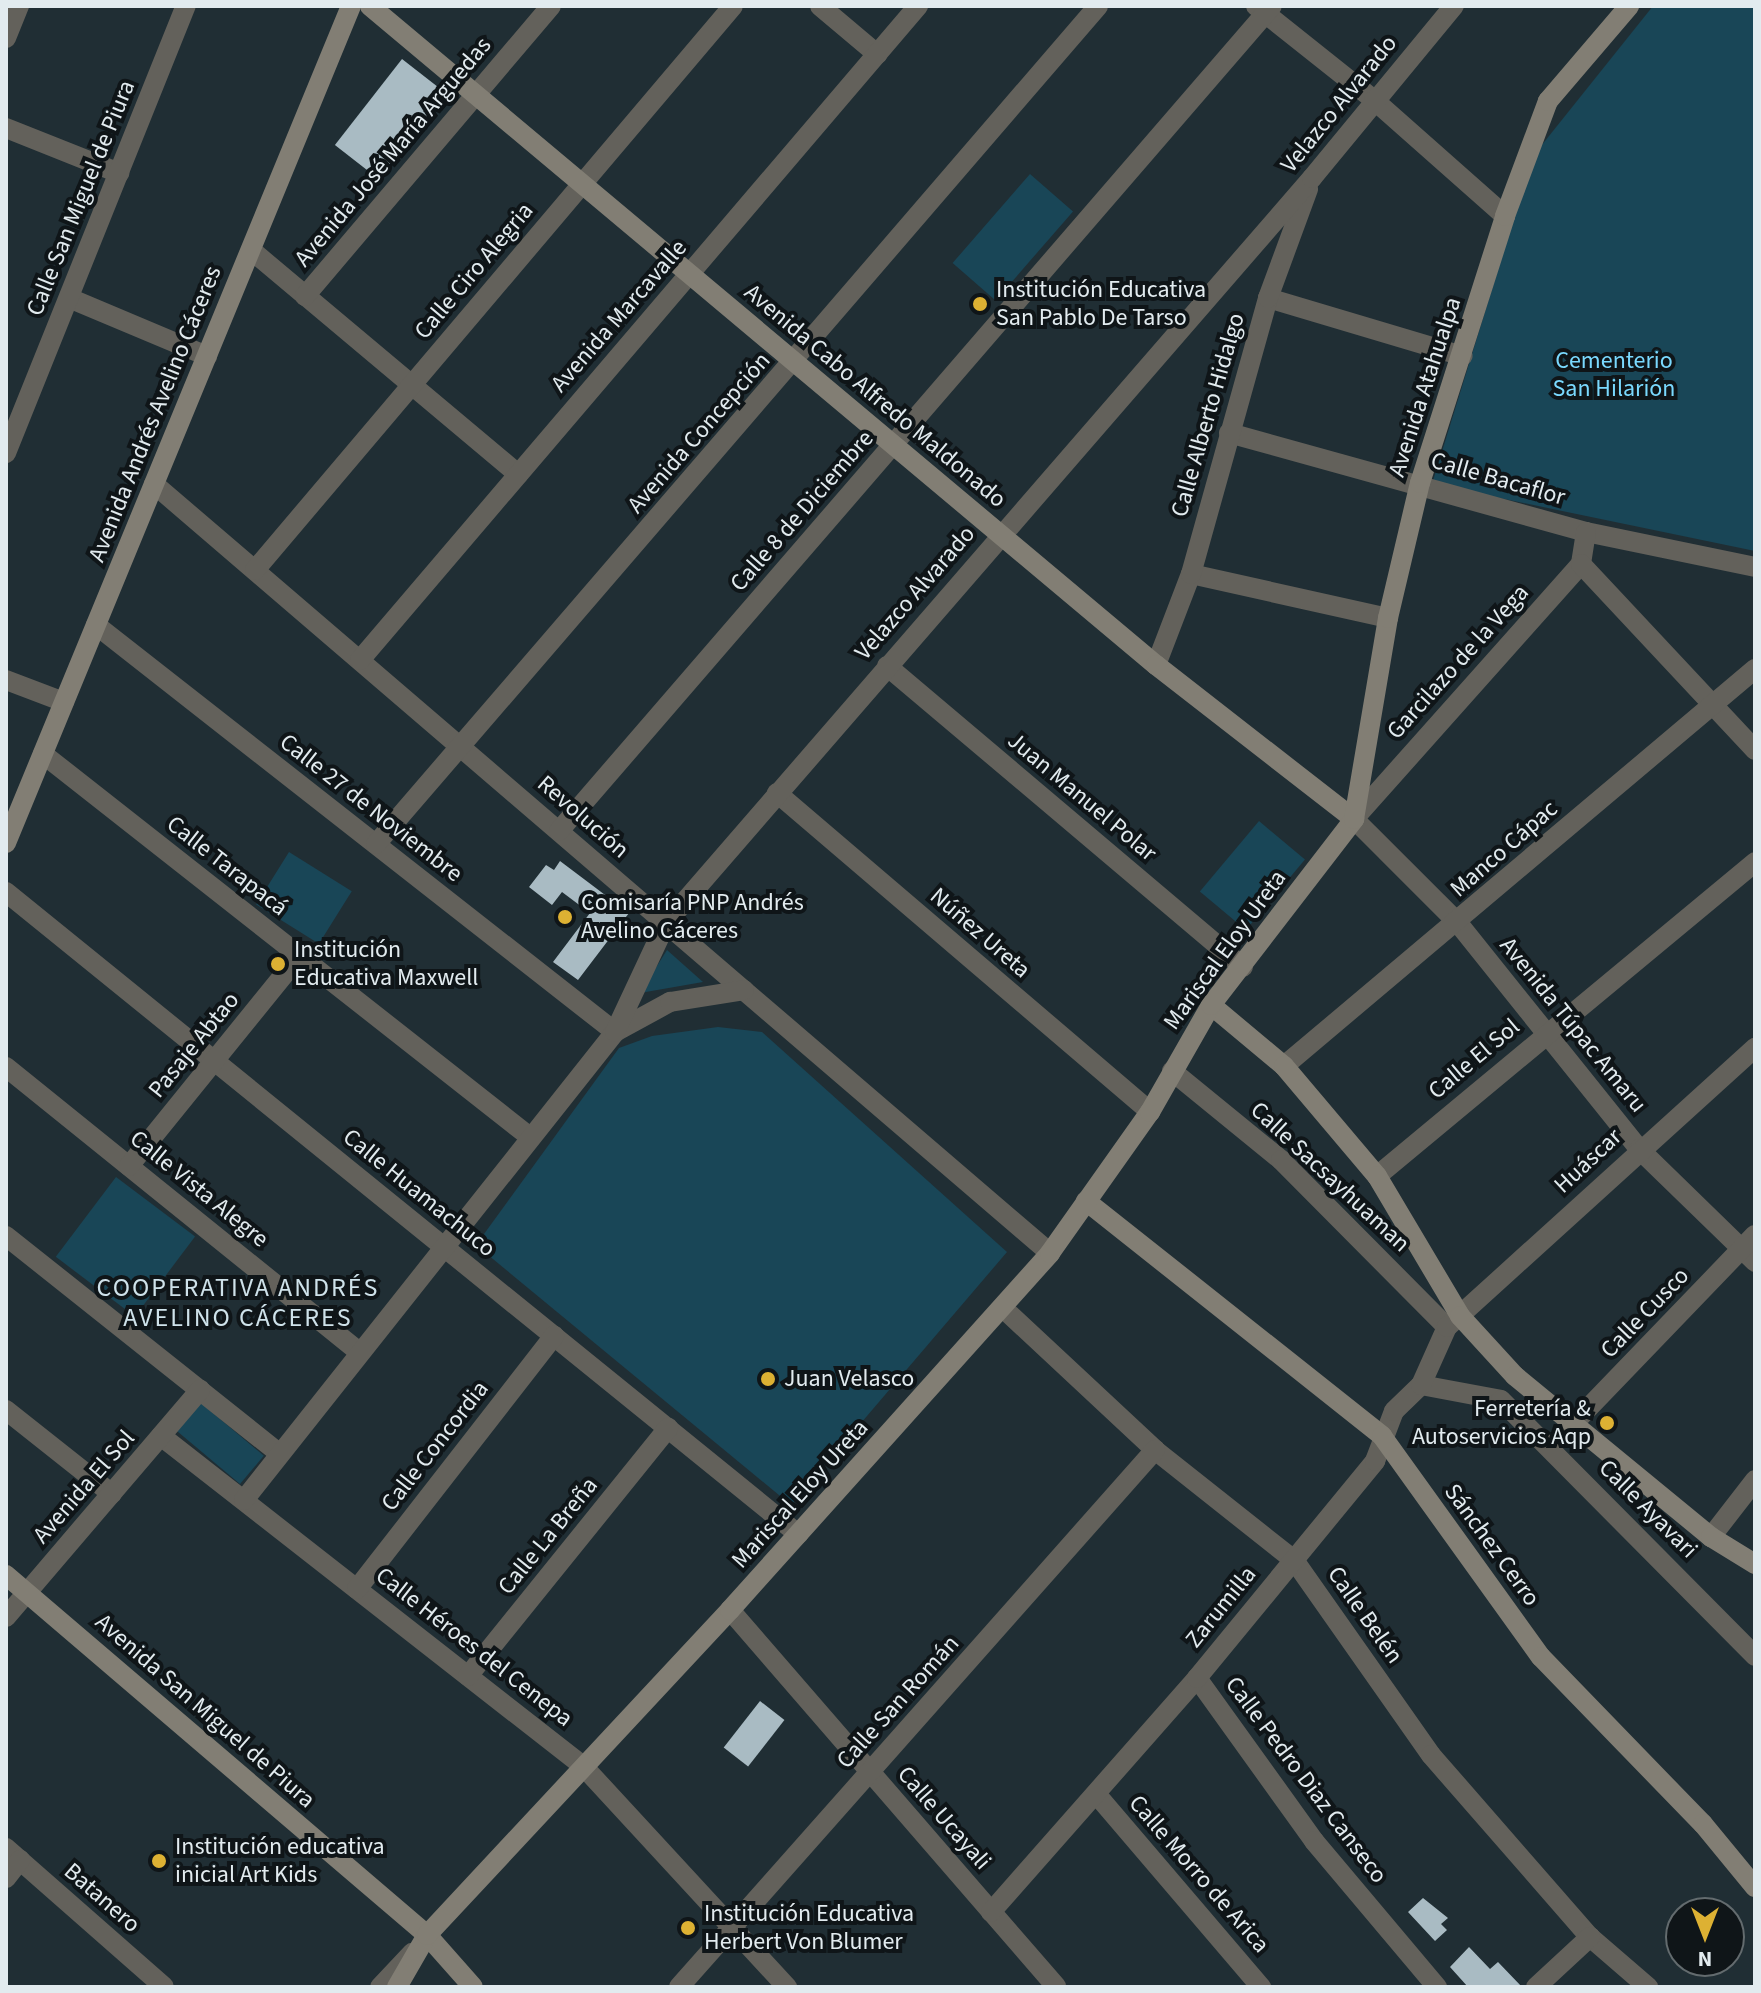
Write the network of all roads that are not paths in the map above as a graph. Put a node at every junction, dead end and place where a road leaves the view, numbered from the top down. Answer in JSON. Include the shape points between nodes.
{"nodes":[{"id":1,"x":19,"y":6,"type":"edge"},
{"id":2,"x":186,"y":6,"type":"edge"},
{"id":3,"x":351,"y":6,"type":"edge"},
{"id":4,"x":370,"y":6,"type":"edge"},
{"id":5,"x":551,"y":6,"type":"edge"},
{"id":6,"x":733,"y":6,"type":"edge"},
{"id":7,"x":820,"y":6,"type":"edge"},
{"id":8,"x":918,"y":6,"type":"edge"},
{"id":9,"x":1098,"y":6,"type":"edge"},
{"id":10,"x":1454,"y":6,"type":"edge"},
{"id":11,"x":1629,"y":6,"type":"edge"},
{"id":12,"x":1264,"y":8,"type":"edge"},
{"id":13,"x":6,"y":38,"type":"edge"},
{"id":14,"x":877,"y":54,"type":"junction"},
{"id":15,"x":475,"y":95,"type":"junction"},
{"id":16,"x":1374,"y":100,"type":"junction"},
{"id":17,"x":6,"y":128,"type":"edge"},
{"id":18,"x":119,"y":173,"type":"junction"},
{"id":19,"x":1312,"y":178,"type":"junction"},
{"id":20,"x":582,"y":184,"type":"junction"},
{"id":21,"x":1505,"y":216,"type":"junction"},
{"id":22,"x":251,"y":250,"type":"junction"},
{"id":23,"x":689,"y":274,"type":"junction"},
{"id":24,"x":305,"y":296,"type":"junction"},
{"id":25,"x":69,"y":298,"type":"junction"},
{"id":26,"x":1268,"y":298,"type":"junction"},
{"id":27,"x":207,"y":356,"type":"junction"},
{"id":28,"x":1463,"y":356,"type":"junction"},
{"id":29,"x":795,"y":363,"type":"junction"},
{"id":30,"x":411,"y":385,"type":"junction"},
{"id":31,"x":1229,"y":433,"type":"junction"},
{"id":32,"x":894,"y":445,"type":"junction"},
{"id":33,"x":6,"y":453,"type":"edge"},
{"id":34,"x":518,"y":474,"type":"junction"},
{"id":35,"x":1420,"y":483,"type":"junction"},
{"id":36,"x":154,"y":484,"type":"junction"},
{"id":37,"x":1586,"y":532,"type":"junction"},
{"id":38,"x":1000,"y":534,"type":"junction"},
{"id":39,"x":1581,"y":564,"type":"junction"},
{"id":40,"x":1755,"y":567,"type":"edge"},
{"id":41,"x":255,"y":570,"type":"junction"},
{"id":42,"x":1191,"y":574,"type":"junction"},
{"id":43,"x":1388,"y":618,"type":"junction"},
{"id":44,"x":96,"y":625,"type":"junction"},
{"id":45,"x":360,"y":660,"type":"junction"},
{"id":46,"x":1156,"y":665,"type":"junction"},
{"id":47,"x":887,"y":666,"type":"junction"},
{"id":48,"x":1755,"y":669,"type":"edge"},
{"id":49,"x":6,"y":680,"type":"edge"},
{"id":50,"x":64,"y":702,"type":"junction"},
{"id":51,"x":1716,"y":703,"type":"junction"},
{"id":52,"x":461,"y":745,"type":"junction"},
{"id":53,"x":1755,"y":750,"type":"edge"},
{"id":54,"x":43,"y":754,"type":"junction"},
{"id":55,"x":777,"y":793,"type":"junction"},
{"id":56,"x":1354,"y":819,"type":"junction"},
{"id":57,"x":559,"y":831,"type":"junction"},
{"id":58,"x":6,"y":843,"type":"edge"},
{"id":59,"x":376,"y":844,"type":"junction"},
{"id":60,"x":1755,"y":862,"type":"edge"},
{"id":61,"x":6,"y":892,"type":"edge"},
{"id":62,"x":666,"y":923,"type":"junction"},
{"id":63,"x":1458,"y":923,"type":"junction"},
{"id":64,"x":299,"y":956,"type":"junction"},
{"id":65,"x":1243,"y":967,"type":"junction"},
{"id":66,"x":744,"y":990,"type":"junction"},
{"id":67,"x":1211,"y":1005,"type":"junction"},
{"id":68,"x":615,"y":1032,"type":"junction"},
{"id":69,"x":1546,"y":1032,"type":"junction"},
{"id":70,"x":1753,"y":1055,"type":"edge"},
{"id":71,"x":214,"y":1061,"type":"junction"},
{"id":72,"x":1284,"y":1066,"type":"junction"},
{"id":73,"x":6,"y":1067,"type":"edge"},
{"id":74,"x":1172,"y":1071,"type":"junction"},
{"id":75,"x":1150,"y":1112,"type":"junction"},
{"id":76,"x":530,"y":1137,"type":"junction"},
{"id":77,"x":1639,"y":1149,"type":"junction"},
{"id":78,"x":129,"y":1166,"type":"junction"},
{"id":79,"x":1377,"y":1176,"type":"junction"},
{"id":80,"x":1086,"y":1201,"type":"junction"},
{"id":81,"x":1755,"y":1235,"type":"edge"},
{"id":82,"x":6,"y":1236,"type":"edge"},
{"id":83,"x":443,"y":1247,"type":"junction"},
{"id":84,"x":1050,"y":1253,"type":"junction"},
{"id":85,"x":1748,"y":1257,"type":"edge"},
{"id":86,"x":1004,"y":1309,"type":"junction"},
{"id":87,"x":1453,"y":1322,"type":"junction"},
{"id":88,"x":554,"y":1336,"type":"junction"},
{"id":89,"x":359,"y":1352,"type":"junction"},
{"id":90,"x":1515,"y":1376,"type":"junction"},
{"id":91,"x":1421,"y":1385,"type":"junction"},
{"id":92,"x":200,"y":1390,"type":"junction"},
{"id":93,"x":1501,"y":1400,"type":"junction"},
{"id":94,"x":6,"y":1410,"type":"edge"},
{"id":95,"x":1571,"y":1426,"type":"junction"},
{"id":96,"x":668,"y":1428,"type":"junction"},
{"id":97,"x":161,"y":1436,"type":"junction"},
{"id":98,"x":1382,"y":1436,"type":"junction"},
{"id":99,"x":1155,"y":1450,"type":"junction"},
{"id":100,"x":279,"y":1453,"type":"junction"},
{"id":101,"x":1755,"y":1480,"type":"edge"},
{"id":102,"x":112,"y":1494,"type":"junction"},
{"id":103,"x":244,"y":1500,"type":"junction"},
{"id":104,"x":798,"y":1534,"type":"junction"},
{"id":105,"x":1711,"y":1537,"type":"junction"},
{"id":106,"x":1294,"y":1560,"type":"junction"},
{"id":107,"x":1755,"y":1564,"type":"edge"},
{"id":108,"x":6,"y":1575,"type":"edge"},
{"id":109,"x":357,"y":1589,"type":"junction"},
{"id":110,"x":27,"y":1592,"type":"junction"},
{"id":111,"x":730,"y":1610,"type":"junction"},
{"id":112,"x":6,"y":1617,"type":"edge"},
{"id":113,"x":1755,"y":1656,"type":"edge"},
{"id":114,"x":468,"y":1676,"type":"junction"},
{"id":115,"x":1197,"y":1678,"type":"junction"},
{"id":116,"x":583,"y":1766,"type":"junction"},
{"id":117,"x":870,"y":1773,"type":"junction"},
{"id":118,"x":1097,"y":1795,"type":"junction"},
{"id":119,"x":13,"y":1854,"type":"edge"},
{"id":120,"x":6,"y":1878,"type":"edge"},
{"id":121,"x":1755,"y":1887,"type":"edge"},
{"id":122,"x":991,"y":1912,"type":"junction"},
{"id":123,"x":731,"y":1925,"type":"junction"},
{"id":124,"x":427,"y":1935,"type":"junction"},
{"id":125,"x":1590,"y":1937,"type":"junction"},
{"id":126,"x":412,"y":1953,"type":"junction"},
{"id":127,"x":164,"y":1987,"type":"edge"},
{"id":128,"x":380,"y":1987,"type":"edge"},
{"id":129,"x":397,"y":1987,"type":"edge"},
{"id":130,"x":473,"y":1987,"type":"edge"},
{"id":131,"x":679,"y":1987,"type":"edge"},
{"id":132,"x":787,"y":1987,"type":"edge"},
{"id":133,"x":1056,"y":1987,"type":"edge"},
{"id":134,"x":1261,"y":1987,"type":"edge"},
{"id":135,"x":1437,"y":1987,"type":"edge"},
{"id":136,"x":1536,"y":1987,"type":"edge"},
{"id":137,"x":1648,"y":1987,"type":"edge"}],
"edges":[{"from":1,"to":13,"type":"street"},
{"from":2,"to":18,"type":"street","name":"Calle San Miguel de Piura"},
{"from":3,"to":22,"type":"street","name":"Avenida Andrés Avelino Cáceres"},
{"from":4,"to":15,"type":"street","name":"Avenida Cabo Alfredo Maldonado"},
{"from":5,"to":15,"type":"street","name":"Avenida José María Arguedas"},
{"from":6,"to":20,"type":"street","name":"Calle Ciro Alegria"},
{"from":7,"to":14,"type":"street"},
{"from":8,"to":14,"type":"street","name":"Avenida Marcavalle"},
{"from":9,"to":29,"type":"street","name":"Avenida Concepción"},
{"from":10,"to":16,"type":"street","name":"Velazco Alvarado"},
{"from":11,"to":21,"type":"street","name":"Avenida Atahualpa","via":[[1548,101]]},
{"from":12,"to":16,"type":"street"},
{"from":12,"to":32,"type":"street","name":"Calle 8 de Diciembre"},
{"from":14,"to":23,"type":"street","name":"Avenida Marcavalle"},
{"from":15,"to":20,"type":"street","name":"Avenida Cabo Alfredo Maldonado"},
{"from":15,"to":24,"type":"street","name":"Avenida José María Arguedas"},
{"from":16,"to":19,"type":"street","name":"Velazco Alvarado"},
{"from":16,"to":21,"type":"street"},
{"from":17,"to":18,"type":"street"},
{"from":18,"to":25,"type":"street","name":"Calle San Miguel de Piura"},
{"from":19,"to":26,"type":"street","name":"Calle Alberto Hidalgo"},
{"from":19,"to":38,"type":"street","name":"Velazco Alvarado"},
{"from":20,"to":23,"type":"street","name":"Avenida Cabo Alfredo Maldonado"},
{"from":20,"to":30,"type":"street","name":"Calle Ciro Alegria"},
{"from":21,"to":28,"type":"street","name":"Avenida Atahualpa"},
{"from":22,"to":24,"type":"street"},
{"from":22,"to":27,"type":"street","name":"Avenida Andrés Avelino Cáceres"},
{"from":23,"to":29,"type":"street","name":"Avenida Cabo Alfredo Maldonado"},
{"from":23,"to":34,"type":"street","name":"Avenida Marcavalle"},
{"from":24,"to":30,"type":"street"},
{"from":25,"to":27,"type":"street"},
{"from":25,"to":33,"type":"street","name":"Calle San Miguel de Piura"},
{"from":26,"to":28,"type":"street"},
{"from":26,"to":31,"type":"street","name":"Calle Alberto Hidalgo"},
{"from":27,"to":36,"type":"street","name":"Avenida Andrés Avelino Cáceres"},
{"from":28,"to":35,"type":"street","name":"Avenida Atahualpa"},
{"from":29,"to":32,"type":"street","name":"Avenida Cabo Alfredo Maldonado"},
{"from":29,"to":52,"type":"street","name":"Avenida Concepción"},
{"from":30,"to":34,"type":"street"},
{"from":30,"to":41,"type":"street","name":"Calle Ciro Alegria"},
{"from":31,"to":35,"type":"street","name":"Calle Bacaflor"},
{"from":31,"to":42,"type":"street","name":"Calle Alberto Hidalgo"},
{"from":32,"to":38,"type":"street","name":"Avenida Cabo Alfredo Maldonado"},
{"from":32,"to":57,"type":"street","name":"Calle 8 de Diciembre"},
{"from":34,"to":45,"type":"street","name":"Avenida Marcavalle"},
{"from":35,"to":37,"type":"street","name":"Calle Bacaflor"},
{"from":35,"to":43,"type":"street","name":"Avenida Atahualpa"},
{"from":36,"to":41,"type":"street","name":"Revolución"},
{"from":36,"to":44,"type":"street","name":"Avenida Andrés Avelino Cáceres"},
{"from":37,"to":39,"type":"street"},
{"from":37,"to":40,"type":"street","name":"Calle Bacaflor"},
{"from":38,"to":46,"type":"street","name":"Avenida Cabo Alfredo Maldonado"},
{"from":38,"to":47,"type":"street","name":"Velazco Alvarado"},
{"from":39,"to":51,"type":"street"},
{"from":39,"to":56,"type":"street","name":"Garcilazo de la Vega"},
{"from":41,"to":45,"type":"street","name":"Revolución"},
{"from":42,"to":43,"type":"street"},
{"from":42,"to":46,"type":"street","name":"Calle Alberto Hidalgo"},
{"from":43,"to":56,"type":"street","name":"Avenida Atahualpa"},
{"from":44,"to":50,"type":"street","name":"Avenida Andrés Avelino Cáceres"},
{"from":44,"to":59,"type":"street","name":"Calle 27 de Noviembre"},
{"from":45,"to":52,"type":"street","name":"Revolución"},
{"from":46,"to":56,"type":"street","name":"Avenida Cabo Alfredo Maldonado"},
{"from":47,"to":55,"type":"street","name":"Velazco Alvarado"},
{"from":47,"to":65,"type":"street","name":"Juan Manuel Polar"},
{"from":48,"to":51,"type":"street","name":"Manco Cápac"},
{"from":49,"to":50,"type":"street"},
{"from":50,"to":54,"type":"street","name":"Avenida Andrés Avelino Cáceres"},
{"from":51,"to":53,"type":"street"},
{"from":51,"to":63,"type":"street","name":"Manco Cápac"},
{"from":52,"to":57,"type":"street","name":"Revolución"},
{"from":52,"to":59,"type":"street","name":"Avenida Concepción"},
{"from":54,"to":58,"type":"street","name":"Avenida Andrés Avelino Cáceres"},
{"from":54,"to":64,"type":"street","name":"Calle Tarapacá"},
{"from":55,"to":62,"type":"street","name":"Velazco Alvarado"},
{"from":55,"to":75,"type":"street","name":"Núñez Ureta"},
{"from":56,"to":63,"type":"street","name":"Avenida Túpac Amaru"},
{"from":56,"to":65,"type":"street","name":"Mariscal Eloy Ureta"},
{"from":57,"to":62,"type":"street","name":"Revolución"},
{"from":59,"to":68,"type":"street","name":"Calle 27 de Noviembre"},
{"from":60,"to":69,"type":"street","name":"Calle El Sol"},
{"from":61,"to":71,"type":"street","name":"Calle Huamachuco"},
{"from":62,"to":66,"type":"street","name":"Revolución"},
{"from":62,"to":68,"type":"street","name":"Velazco Alvarado"},
{"from":63,"to":69,"type":"street","name":"Avenida Túpac Amaru"},
{"from":63,"to":72,"type":"street","name":"Manco Cápac"},
{"from":64,"to":71,"type":"street","name":"Pasaje Abtao"},
{"from":64,"to":76,"type":"street","name":"Calle Tarapacá"},
{"from":65,"to":67,"type":"street","name":"Mariscal Eloy Ureta"},
{"from":66,"to":68,"type":"street","via":[[670,1002]]},
{"from":66,"to":84,"type":"street","name":"Revolución"},
{"from":67,"to":72,"type":"street"},
{"from":67,"to":74,"type":"street","name":"Mariscal Eloy Ureta"},
{"from":68,"to":76,"type":"street"},
{"from":69,"to":77,"type":"street","name":"Avenida Túpac Amaru"},
{"from":69,"to":79,"type":"street","name":"Calle El Sol"},
{"from":70,"to":77,"type":"street","name":"Huáscar"},
{"from":71,"to":78,"type":"street","name":"Pasaje Abtao"},
{"from":71,"to":83,"type":"street","name":"Calle Huamachuco"},
{"from":72,"to":79,"type":"street"},
{"from":73,"to":78,"type":"street","name":"Calle Vista Alegre"},
{"from":74,"to":75,"type":"street","name":"Mariscal Eloy Ureta"},
{"from":74,"to":87,"type":"street","name":"Calle Sacsayhuaman","via":[[1281,1160]]},
{"from":75,"to":80,"type":"street","name":"Mariscal Eloy Ureta"},
{"from":76,"to":83,"type":"street"},
{"from":77,"to":85,"type":"street","name":"Avenida Túpac Amaru"},
{"from":77,"to":87,"type":"street","name":"Huáscar"},
{"from":78,"to":89,"type":"street","name":"Calle Vista Alegre"},
{"from":79,"to":87,"type":"street"},
{"from":80,"to":84,"type":"street","name":"Mariscal Eloy Ureta"},
{"from":80,"to":98,"type":"street","name":"Sánchez Cerro"},
{"from":81,"to":85,"type":"street","name":"Calle Cusco"},
{"from":82,"to":92,"type":"street"},
{"from":83,"to":88,"type":"street","name":"Calle Huamachuco"},
{"from":83,"to":89,"type":"street"},
{"from":84,"to":86,"type":"street","name":"Mariscal Eloy Ureta"},
{"from":85,"to":95,"type":"street","name":"Calle Cusco"},
{"from":86,"to":99,"type":"street","name":"Calle Belén"},
{"from":86,"to":104,"type":"street","name":"Mariscal Eloy Ureta"},
{"from":87,"to":90,"type":"street"},
{"from":87,"to":91,"type":"street","name":"Zarumilla"},
{"from":88,"to":96,"type":"street","name":"Calle Huamachuco"},
{"from":88,"to":109,"type":"street","name":"Calle Concordia"},
{"from":89,"to":100,"type":"street"},
{"from":90,"to":93,"type":"street"},
{"from":90,"to":95,"type":"street"},
{"from":91,"to":93,"type":"street"},
{"from":91,"to":98,"type":"street","name":"Zarumilla","via":[[1394,1411]]},
{"from":92,"to":97,"type":"street","name":"Avenida El Sol"},
{"from":92,"to":100,"type":"street"},
{"from":93,"to":113,"type":"street","name":"Calle Ayavari"},
{"from":94,"to":102,"type":"street"},
{"from":95,"to":105,"type":"street"},
{"from":96,"to":104,"type":"street","name":"Calle Huamachuco"},
{"from":96,"to":114,"type":"street","name":"Calle La Breña"},
{"from":97,"to":102,"type":"street","name":"Avenida El Sol"},
{"from":97,"to":103,"type":"street","name":"Calle Héroes del Cenepa"},
{"from":98,"to":106,"type":"street","name":"Zarumilla","via":[[1375,1461]]},
{"from":98,"to":121,"type":"street","name":"Sánchez Cerro","via":[[1541,1657],[1703,1824]]},
{"from":99,"to":106,"type":"street","name":"Calle Belén"},
{"from":99,"to":117,"type":"street","name":"Calle San Román"},
{"from":100,"to":103,"type":"street"},
{"from":101,"to":105,"type":"street"},
{"from":102,"to":110,"type":"street","name":"Avenida El Sol"},
{"from":103,"to":109,"type":"street","name":"Calle Héroes del Cenepa"},
{"from":104,"to":111,"type":"street","name":"Mariscal Eloy Ureta"},
{"from":105,"to":107,"type":"street"},
{"from":106,"to":115,"type":"street","name":"Zarumilla"},
{"from":106,"to":125,"type":"street","name":"Calle Belén","via":[[1431,1755]]},
{"from":108,"to":110,"type":"street","name":"Avenida San Miguel de Piura"},
{"from":109,"to":114,"type":"street","name":"Calle Héroes del Cenepa"},
{"from":110,"to":112,"type":"street","name":"Avenida El Sol"},
{"from":110,"to":124,"type":"street","name":"Avenida San Miguel de Piura"},
{"from":111,"to":116,"type":"street","name":"Mariscal Eloy Ureta"},
{"from":111,"to":117,"type":"street","name":"Calle Ucayali"},
{"from":114,"to":116,"type":"street","name":"Calle Héroes del Cenepa"},
{"from":115,"to":118,"type":"street","name":"Zarumilla"},
{"from":115,"to":135,"type":"street","name":"Calle Pedro Diaz Canseco","via":[[1314,1841]]},
{"from":116,"to":123,"type":"street","name":"Calle Héroes del Cenepa"},
{"from":116,"to":124,"type":"street","name":"Mariscal Eloy Ureta"},
{"from":117,"to":122,"type":"street","name":"Calle Ucayali"},
{"from":117,"to":123,"type":"street","name":"Calle San Román"},
{"from":118,"to":122,"type":"street","name":"Zarumilla"},
{"from":118,"to":134,"type":"street","name":"Calle Morro de Arica"},
{"from":119,"to":120,"type":"street"},
{"from":119,"to":127,"type":"street","name":"Batanero"},
{"from":122,"to":133,"type":"street","name":"Calle Ucayali"},
{"from":123,"to":131,"type":"street","name":"Calle San Román"},
{"from":123,"to":132,"type":"street","name":"Calle Héroes del Cenepa"},
{"from":124,"to":126,"type":"street","name":"Mariscal Eloy Ureta"},
{"from":124,"to":130,"type":"street","name":"Avenida San Miguel de Piura"},
{"from":125,"to":136,"type":"street"},
{"from":125,"to":137,"type":"street","name":"Calle Belén"},
{"from":126,"to":128,"type":"street"},
{"from":126,"to":129,"type":"street","name":"Mariscal Eloy Ureta"}]}
